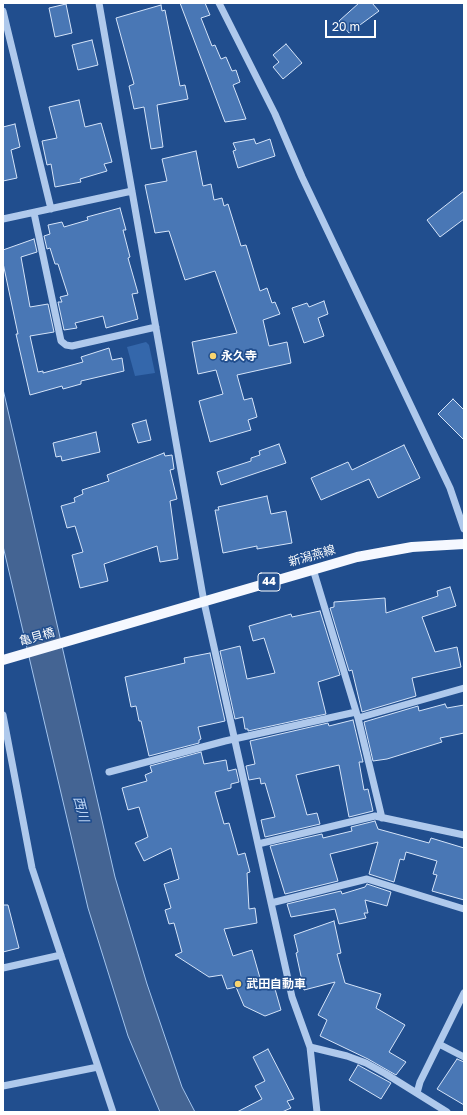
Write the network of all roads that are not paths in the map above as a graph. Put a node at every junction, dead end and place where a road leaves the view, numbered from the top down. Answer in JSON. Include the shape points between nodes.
{"nodes":[{"id":1,"x":99,"y":3,"type":"edge"},
{"id":2,"x":219,"y":3,"type":"edge"},
{"id":3,"x":3,"y":11,"type":"edge"},
{"id":4,"x":132,"y":191,"type":"junction"},
{"id":5,"x":51,"y":209,"type":"junction"},
{"id":6,"x":34,"y":213,"type":"junction"},
{"id":7,"x":3,"y":219,"type":"edge"},
{"id":8,"x":156,"y":327,"type":"junction"},
{"id":9,"x":464,"y":529,"type":"edge"},
{"id":10,"x":464,"y":544,"type":"edge"},
{"id":11,"x":313,"y":569,"type":"junction"},
{"id":12,"x":204,"y":602,"type":"junction"},
{"id":13,"x":78,"y":638,"type":"joint"},
{"id":14,"x":3,"y":660,"type":"edge"},
{"id":15,"x":464,"y":688,"type":"edge"},
{"id":16,"x":3,"y":715,"type":"edge"},
{"id":17,"x":357,"y":715,"type":"junction"},
{"id":18,"x":235,"y":740,"type":"junction"},
{"id":19,"x":109,"y":772,"type":"dead end"},
{"id":20,"x":382,"y":818,"type":"junction"},
{"id":21,"x":464,"y":835,"type":"edge"},
{"id":22,"x":258,"y":844,"type":"junction"},
{"id":23,"x":271,"y":903,"type":"junction"},
{"id":24,"x":464,"y":909,"type":"edge"},
{"id":25,"x":61,"y":955,"type":"junction"},
{"id":26,"x":3,"y":968,"type":"edge"},
{"id":27,"x":464,"y":993,"type":"edge"},
{"id":28,"x":439,"y":1044,"type":"junction"},
{"id":29,"x":310,"y":1047,"type":"junction"},
{"id":30,"x":464,"y":1057,"type":"edge"},
{"id":31,"x":98,"y":1067,"type":"junction"},
{"id":32,"x":3,"y":1086,"type":"edge"},
{"id":33,"x":417,"y":1094,"type":"junction"},
{"id":34,"x":113,"y":1112,"type":"edge"},
{"id":35,"x":317,"y":1112,"type":"edge"},
{"id":36,"x":447,"y":1112,"type":"edge"}],
"edges":[{"from":1,"to":4,"type":"street"},
{"from":2,"to":9,"type":"street","via":[[275,114],[302,177],[450,488]]},
{"from":3,"to":5,"type":"street"},
{"from":4,"to":5,"type":"street"},
{"from":4,"to":8,"type":"street"},
{"from":5,"to":6,"type":"street"},
{"from":6,"to":7,"type":"street"},
{"from":6,"to":8,"type":"street","via":[[61,341],[72,346]]},
{"from":8,"to":12,"type":"street"},
{"from":10,"to":11,"type":"main road","name":"新潟燕線","number":"44","via":[[412,547],[357,557]]},
{"from":11,"to":12,"type":"main road","name":"新潟燕線","number":"44"},
{"from":11,"to":17,"type":"street"},
{"from":12,"to":13,"type":"main road","name":"新潟燕線","number":"44"},
{"from":12,"to":18,"type":"street"},
{"from":13,"to":14,"type":"main road","name":"亀貝橋","number":"44"},
{"from":15,"to":17,"type":"street","via":[[382,713]]},
{"from":16,"to":25,"type":"street","via":[[32,868]]},
{"from":17,"to":18,"type":"street"},
{"from":17,"to":20,"type":"street"},
{"from":18,"to":19,"type":"street"},
{"from":18,"to":22,"type":"street"},
{"from":20,"to":21,"type":"street"},
{"from":20,"to":22,"type":"street","via":[[376,816]]},
{"from":22,"to":23,"type":"street"},
{"from":23,"to":24,"type":"street","via":[[367,879]]},
{"from":23,"to":29,"type":"street","via":[[292,997]]},
{"from":25,"to":26,"type":"street"},
{"from":25,"to":31,"type":"street"},
{"from":27,"to":28,"type":"street"},
{"from":28,"to":30,"type":"street"},
{"from":28,"to":33,"type":"street","via":[[420,1082]]},
{"from":29,"to":33,"type":"street","via":[[366,1063]]},
{"from":29,"to":35,"type":"street"},
{"from":31,"to":32,"type":"street"},
{"from":31,"to":34,"type":"street"},
{"from":33,"to":36,"type":"street"}]}
